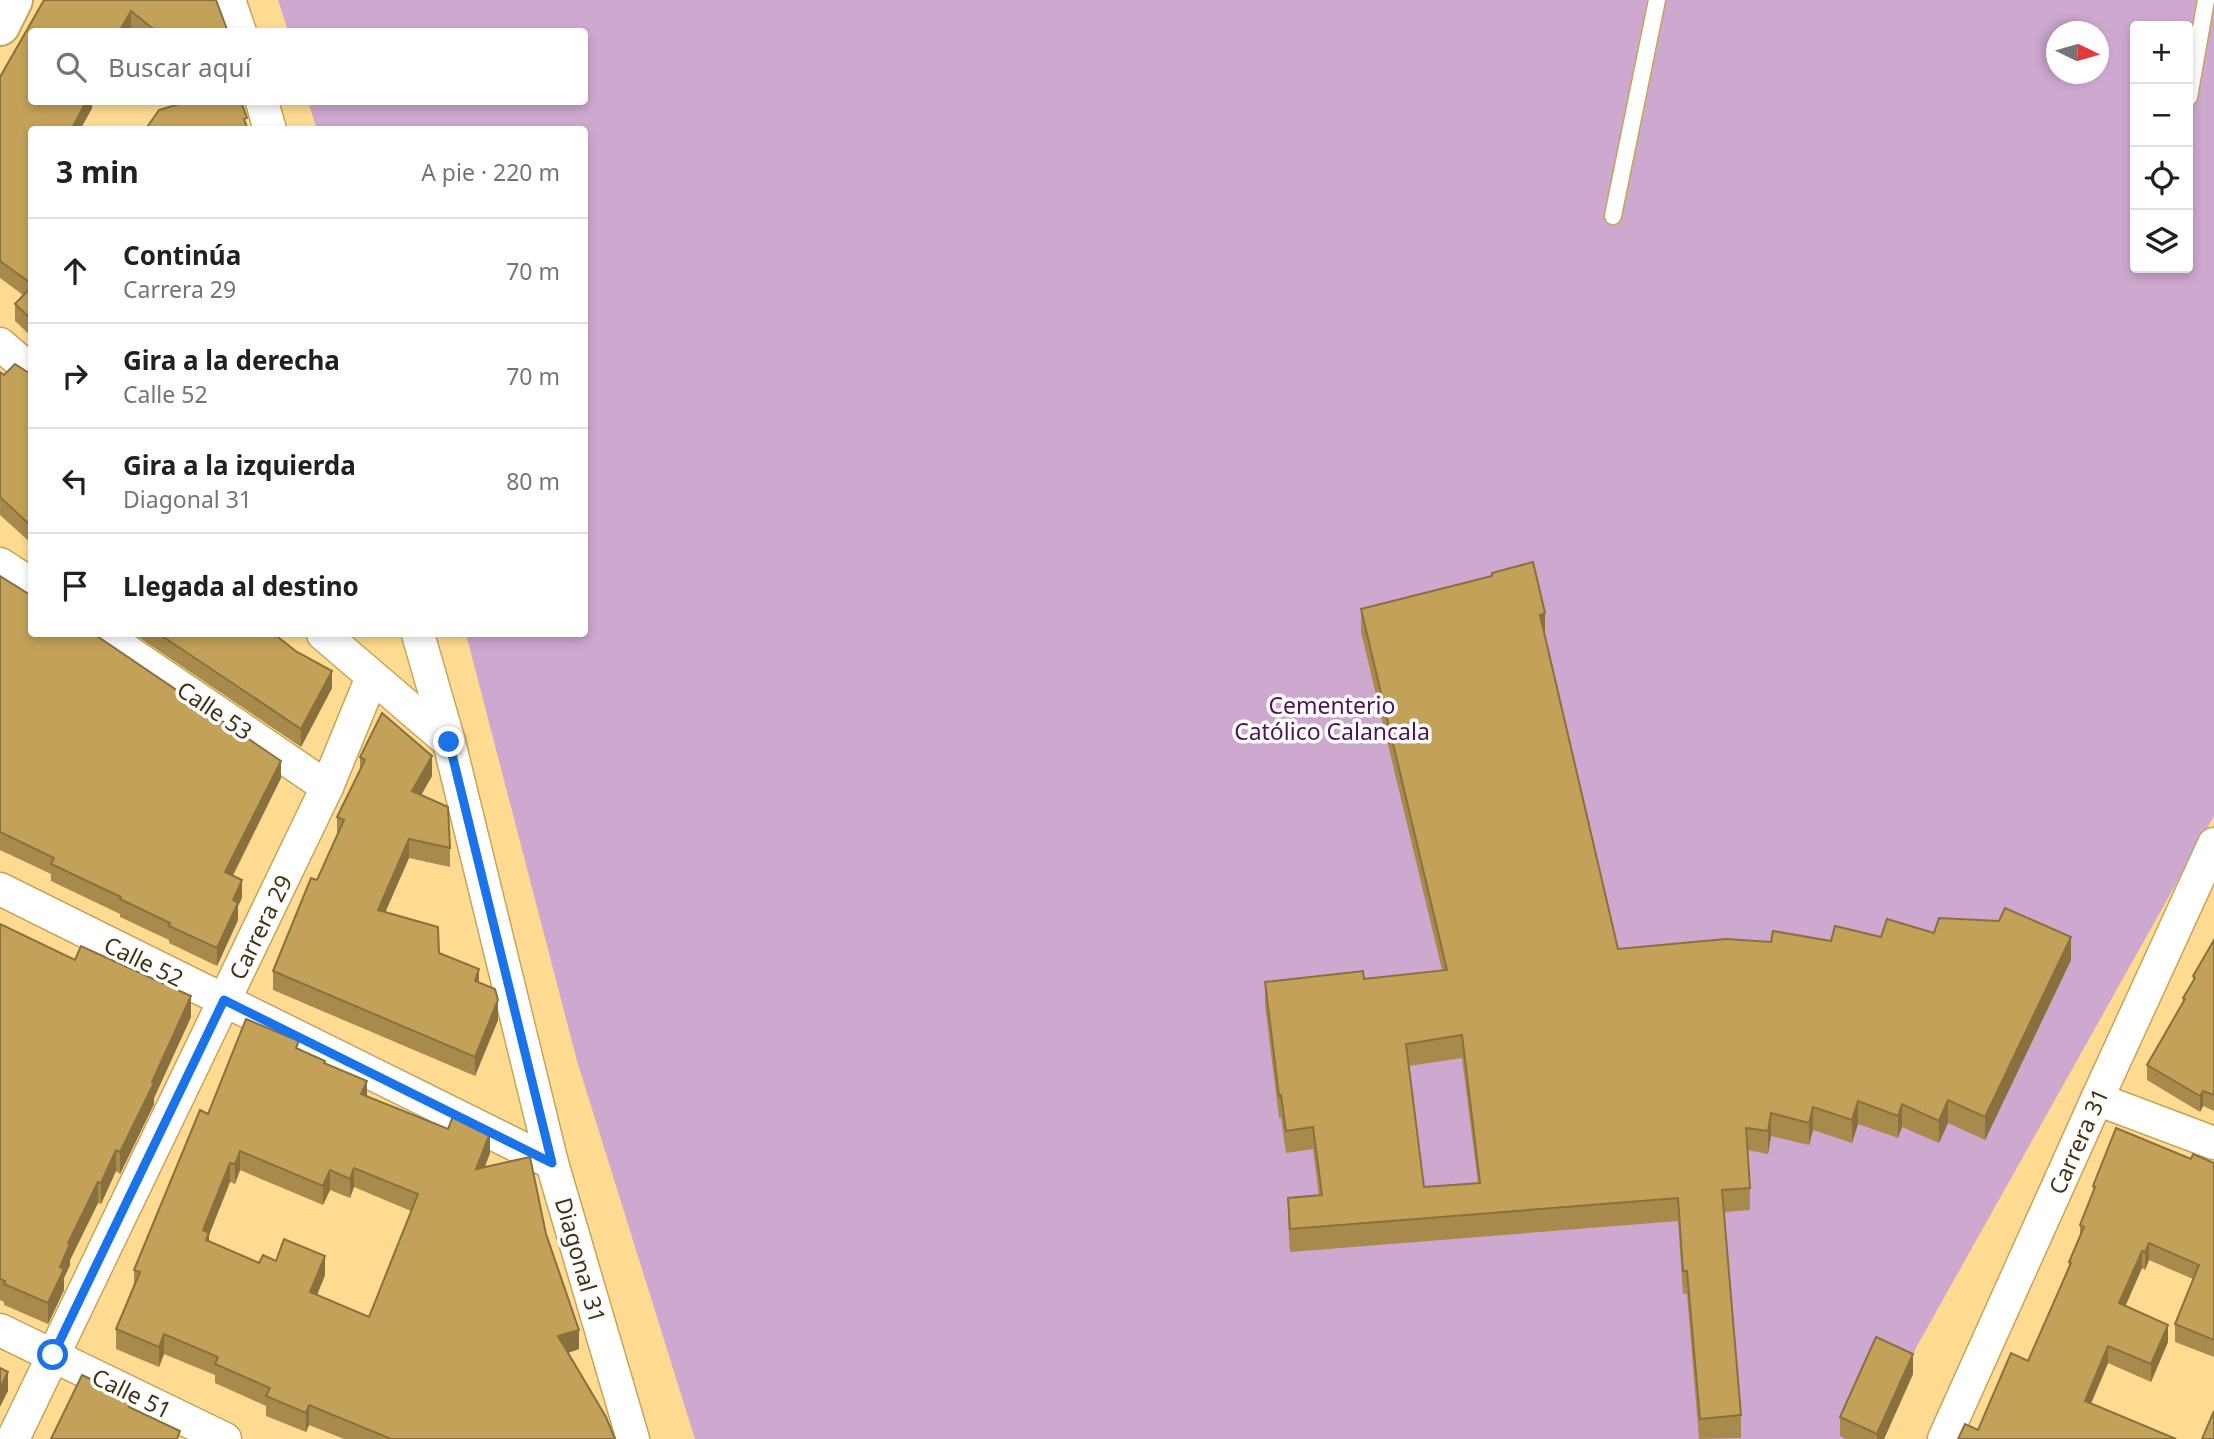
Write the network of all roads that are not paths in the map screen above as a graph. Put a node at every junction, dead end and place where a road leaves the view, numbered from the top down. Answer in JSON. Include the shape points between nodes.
{"nodes":[{"id":1,"x":13,"y":0,"type":"edge"},
{"id":2,"x":229,"y":0,"type":"edge"},
{"id":3,"x":1657,"y":0,"type":"edge"},
{"id":4,"x":2206,"y":0,"type":"edge"},
{"id":5,"x":0,"y":26,"type":"edge"},
{"id":6,"x":239,"y":28,"type":"edge"},
{"id":7,"x":2191,"y":84,"type":"edge"},
{"id":8,"x":263,"y":105,"type":"edge"},
{"id":9,"x":269,"y":126,"type":"edge"},
{"id":10,"x":1613,"y":216,"type":"dead end"},
{"id":11,"x":0,"y":344,"type":"edge"},
{"id":12,"x":28,"y":368,"type":"edge"},
{"id":13,"x":0,"y":564,"type":"edge"},
{"id":14,"x":28,"y":582,"type":"edge"},
{"id":15,"x":106,"y":637,"type":"edge"},
{"id":16,"x":326,"y":637,"type":"edge"},
{"id":17,"x":419,"y":637,"type":"edge"},
{"id":18,"x":372,"y":677,"type":"junction"},
{"id":19,"x":449,"y":742,"type":"junction"},
{"id":20,"x":327,"y":787,"type":"junction"},
{"id":21,"x":2214,"y":844,"type":"edge"},
{"id":22,"x":0,"y":889,"type":"edge"},
{"id":23,"x":224,"y":1000,"type":"junction"},
{"id":24,"x":2097,"y":1099,"type":"junction"},
{"id":25,"x":2214,"y":1143,"type":"edge"},
{"id":26,"x":552,"y":1163,"type":"junction"},
{"id":27,"x":0,"y":1330,"type":"edge"},
{"id":28,"x":53,"y":1355,"type":"junction"},
{"id":29,"x":13,"y":1439,"type":"edge"},
{"id":30,"x":225,"y":1439,"type":"edge"},
{"id":31,"x":633,"y":1439,"type":"edge"},
{"id":32,"x":1944,"y":1439,"type":"edge"}],
"edges":[{"from":1,"to":5,"type":"street"},
{"from":2,"to":6,"type":"street"},
{"from":3,"to":10,"type":"lane"},
{"from":4,"to":7,"type":"lane"},
{"from":8,"to":9,"type":"street"},
{"from":11,"to":12,"type":"street"},
{"from":13,"to":14,"type":"street"},
{"from":15,"to":20,"type":"street","name":"Calle 53"},
{"from":16,"to":18,"type":"street"},
{"from":17,"to":19,"type":"street","name":"Diagonal 31"},
{"from":18,"to":19,"type":"street"},
{"from":18,"to":20,"type":"street","name":"Carrera 29"},
{"from":19,"to":26,"type":"street","name":"Diagonal 31"},
{"from":20,"to":23,"type":"street","name":"Carrera 29"},
{"from":21,"to":24,"type":"street","name":"Carrera 31"},
{"from":22,"to":23,"type":"street","name":"Calle 52"},
{"from":23,"to":26,"type":"street","name":"Calle 52"},
{"from":23,"to":28,"type":"street","name":"Carrera 29"},
{"from":24,"to":25,"type":"street"},
{"from":24,"to":32,"type":"street","name":"Carrera 31"},
{"from":26,"to":31,"type":"street","name":"Diagonal 31"},
{"from":27,"to":28,"type":"street","name":"Calle 51"},
{"from":28,"to":29,"type":"street","name":"Carrera 29"},
{"from":28,"to":30,"type":"street","name":"Calle 51"}]}
